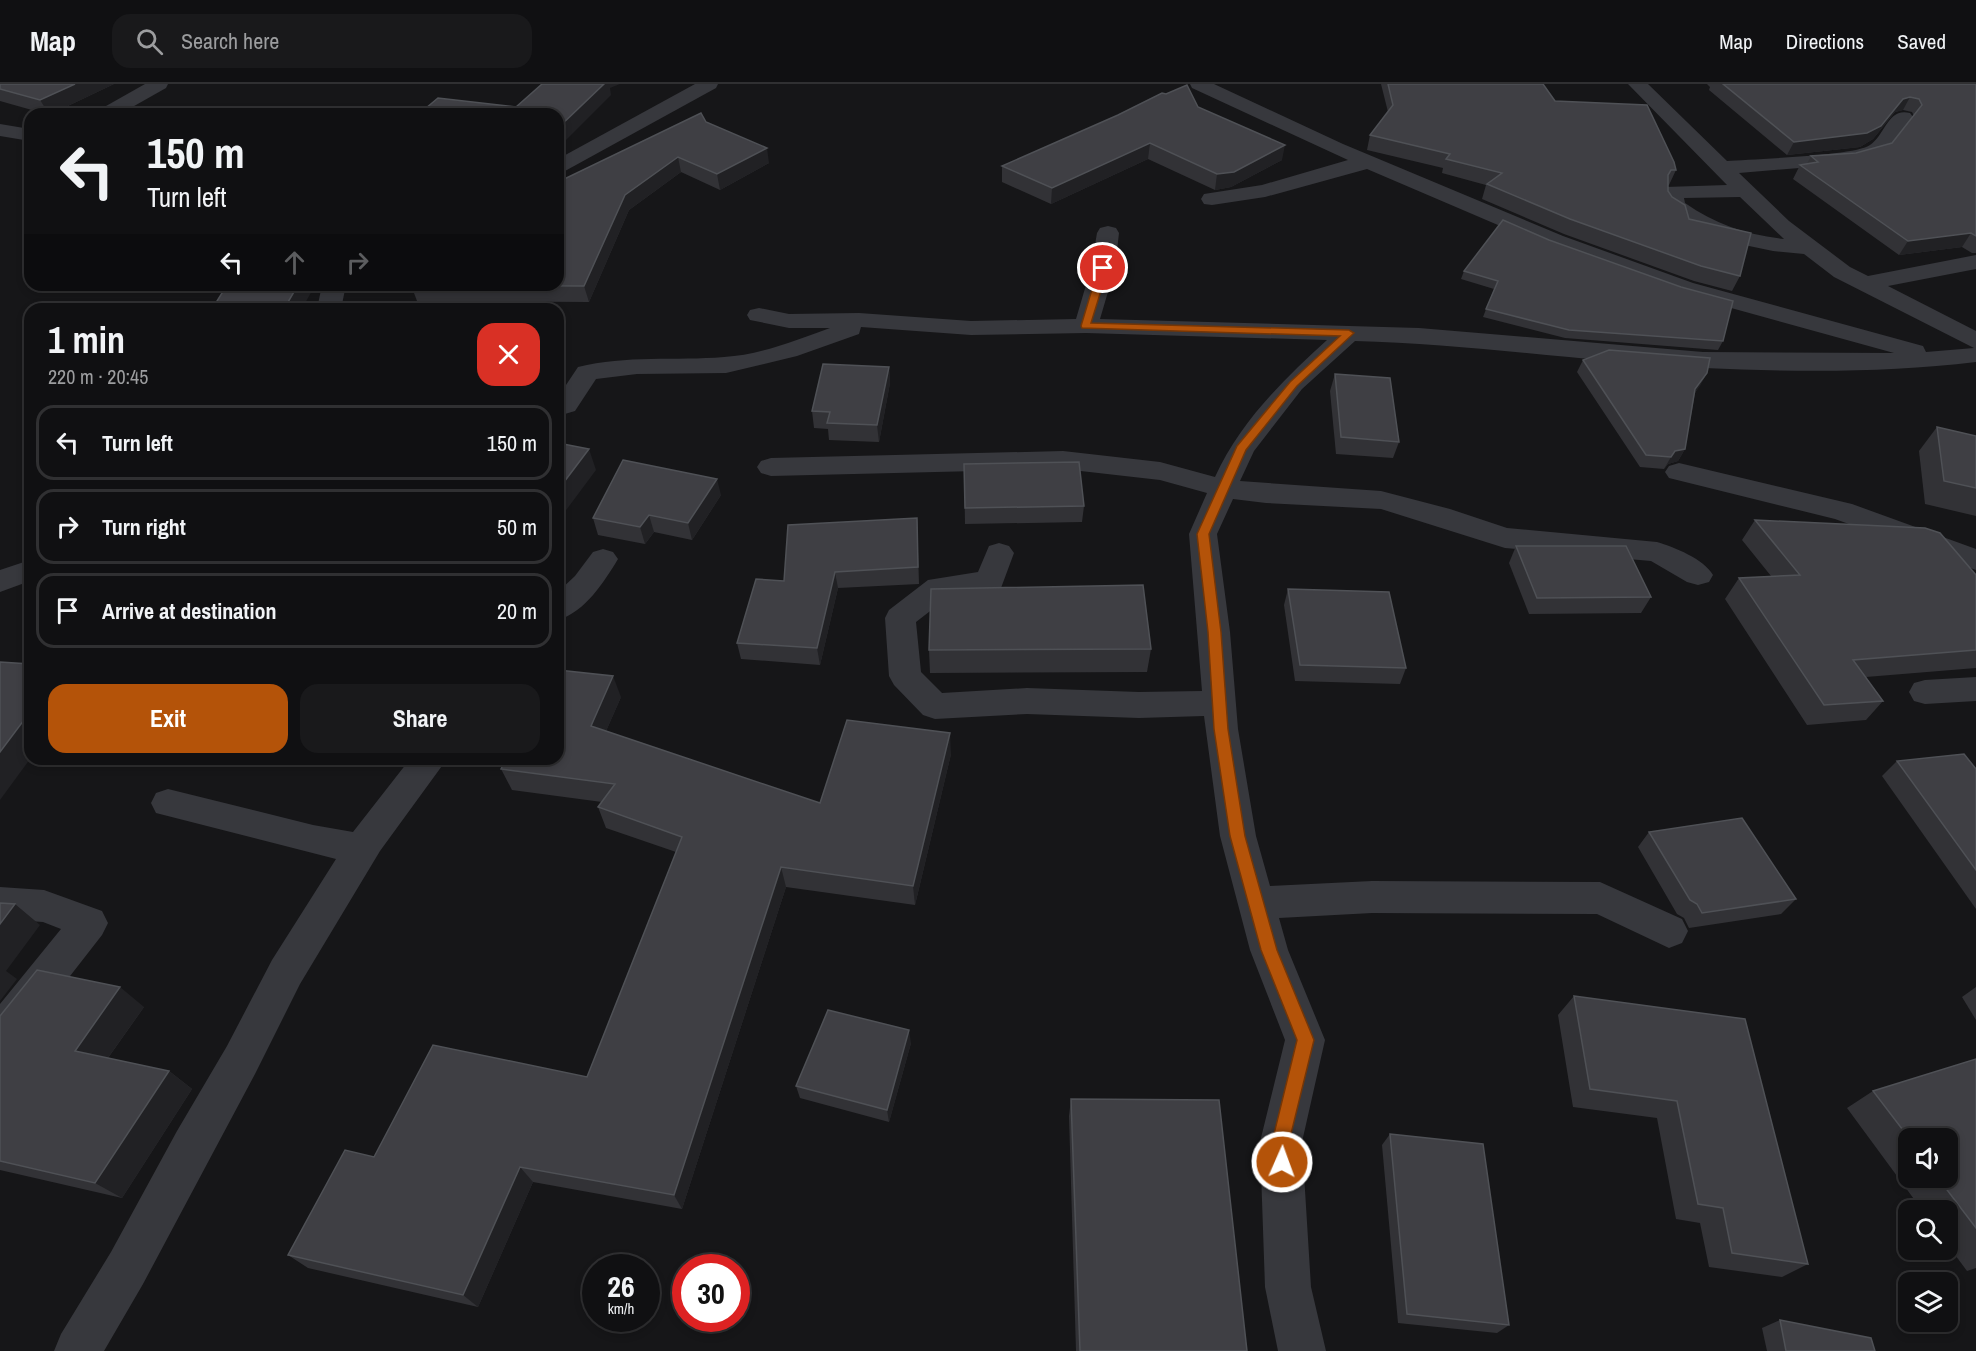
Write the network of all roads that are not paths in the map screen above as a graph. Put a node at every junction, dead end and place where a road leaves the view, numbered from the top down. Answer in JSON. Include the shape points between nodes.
{"nodes":[{"id":1,"x":159,"y":84,"type":"edge"},
{"id":2,"x":1199,"y":84,"type":"edge"},
{"id":3,"x":1637,"y":84,"type":"edge"},
{"id":4,"x":700,"y":85,"type":"edge"},
{"id":5,"x":117,"y":108,"type":"edge"},
{"id":6,"x":1903,"y":117,"type":"edge"},
{"id":7,"x":0,"y":130,"type":"edge"},
{"id":8,"x":24,"y":134,"type":"edge"},
{"id":9,"x":1368,"y":162,"type":"junction"},
{"id":10,"x":564,"y":164,"type":"edge"},
{"id":11,"x":1722,"y":168,"type":"junction"},
{"id":12,"x":1745,"y":190,"type":"junction"},
{"id":13,"x":1212,"y":199,"type":"dead end"},
{"id":14,"x":1107,"y":233,"type":"dead end"},
{"id":15,"x":1810,"y":248,"type":"junction"},
{"id":16,"x":1976,"y":262,"type":"edge"},
{"id":17,"x":1864,"y":284,"type":"junction"},
{"id":18,"x":759,"y":315,"type":"dead end"},
{"id":19,"x":873,"y":320,"type":"junction"},
{"id":20,"x":1086,"y":326,"type":"junction"},
{"id":21,"x":1349,"y":333,"type":"junction"},
{"id":22,"x":1976,"y":341,"type":"edge"},
{"id":23,"x":1976,"y":355,"type":"edge"},
{"id":24,"x":1942,"y":359,"type":"junction"},
{"id":25,"x":564,"y":406,"type":"edge"},
{"id":26,"x":771,"y":467,"type":"dead end"},
{"id":27,"x":1679,"y":472,"type":"dead end"},
{"id":28,"x":1223,"y":488,"type":"junction"},
{"id":29,"x":999,"y":553,"type":"dead end"},
{"id":30,"x":603,"y":559,"type":"dead end"},
{"id":31,"x":1976,"y":560,"type":"edge"},
{"id":32,"x":24,"y":572,"type":"edge"},
{"id":33,"x":1698,"y":575,"type":"dead end"},
{"id":34,"x":0,"y":581,"type":"edge"},
{"id":35,"x":564,"y":604,"type":"edge"},
{"id":36,"x":1976,"y":688,"type":"edge"},
{"id":37,"x":1925,"y":693,"type":"dead end"},
{"id":38,"x":1218,"y":703,"type":"junction"},
{"id":39,"x":425,"y":765,"type":"edge"},
{"id":40,"x":168,"y":803,"type":"dead end"},
{"id":41,"x":361,"y":849,"type":"junction"},
{"id":42,"x":0,"y":903,"type":"edge"},
{"id":43,"x":1256,"y":903,"type":"junction"},
{"id":44,"x":1669,"y":931,"type":"dead end"},
{"id":45,"x":0,"y":1035,"type":"edge"},
{"id":46,"x":78,"y":1351,"type":"edge"},
{"id":47,"x":1302,"y":1351,"type":"edge"}],
"edges":[{"from":1,"to":5,"type":"street"},
{"from":2,"to":9,"type":"street"},
{"from":3,"to":11,"type":"street"},
{"from":4,"to":10,"type":"street"},
{"from":6,"to":11,"type":"street","via":[[1877,150],[1848,158]]},
{"from":7,"to":8,"type":"street"},
{"from":9,"to":13,"type":"street","via":[[1265,191]]},
{"from":9,"to":24,"type":"street","via":[[1555,241],[1685,288]]},
{"from":11,"to":12,"type":"street"},
{"from":12,"to":15,"type":"street"},
{"from":12,"to":15,"type":"street","via":[[1673,192],[1674,205],[1694,221],[1736,237],[1773,246]]},
{"from":14,"to":20,"type":"street","via":[[1103,268]]},
{"from":15,"to":17,"type":"street"},
{"from":16,"to":17,"type":"street"},
{"from":17,"to":22,"type":"street"},
{"from":18,"to":19,"type":"street","via":[[789,321]]},
{"from":19,"to":20,"type":"street","via":[[971,328]]},
{"from":19,"to":25,"type":"street","via":[[788,351],[726,365],[637,366],[587,372]]},
{"from":20,"to":21,"type":"street"},
{"from":21,"to":24,"type":"street","via":[[1419,335],[1703,360]]},
{"from":21,"to":28,"type":"street","via":[[1293,384],[1241,449]]},
{"from":23,"to":24,"type":"street"},
{"from":26,"to":28,"type":"street","via":[[1063,460],[1160,471]]},
{"from":27,"to":31,"type":"street","via":[[1842,511]]},
{"from":28,"to":33,"type":"street","via":[[1381,500],[1505,538],[1657,552]]},
{"from":28,"to":38,"type":"street","via":[[1203,534]]},
{"from":29,"to":38,"type":"street","via":[[990,581],[939,588],[900,618],[905,676],[935,706],[1026,701]]},
{"from":30,"to":35,"type":"street","via":[[586,584]]},
{"from":32,"to":34,"type":"street"},
{"from":36,"to":37,"type":"street"},
{"from":38,"to":43,"type":"street","via":[[1238,836]]},
{"from":39,"to":41,"type":"street"},
{"from":40,"to":41,"type":"street"},
{"from":41,"to":46,"type":"street","via":[[285,972],[241,1060]]},
{"from":42,"to":45,"type":"street","via":[[44,906],[89,923]]},
{"from":43,"to":44,"type":"street","via":[[1372,897],[1600,898]]},
{"from":43,"to":47,"type":"street","via":[[1269,950],[1305,1040],[1281,1142],[1288,1287]]}]}
